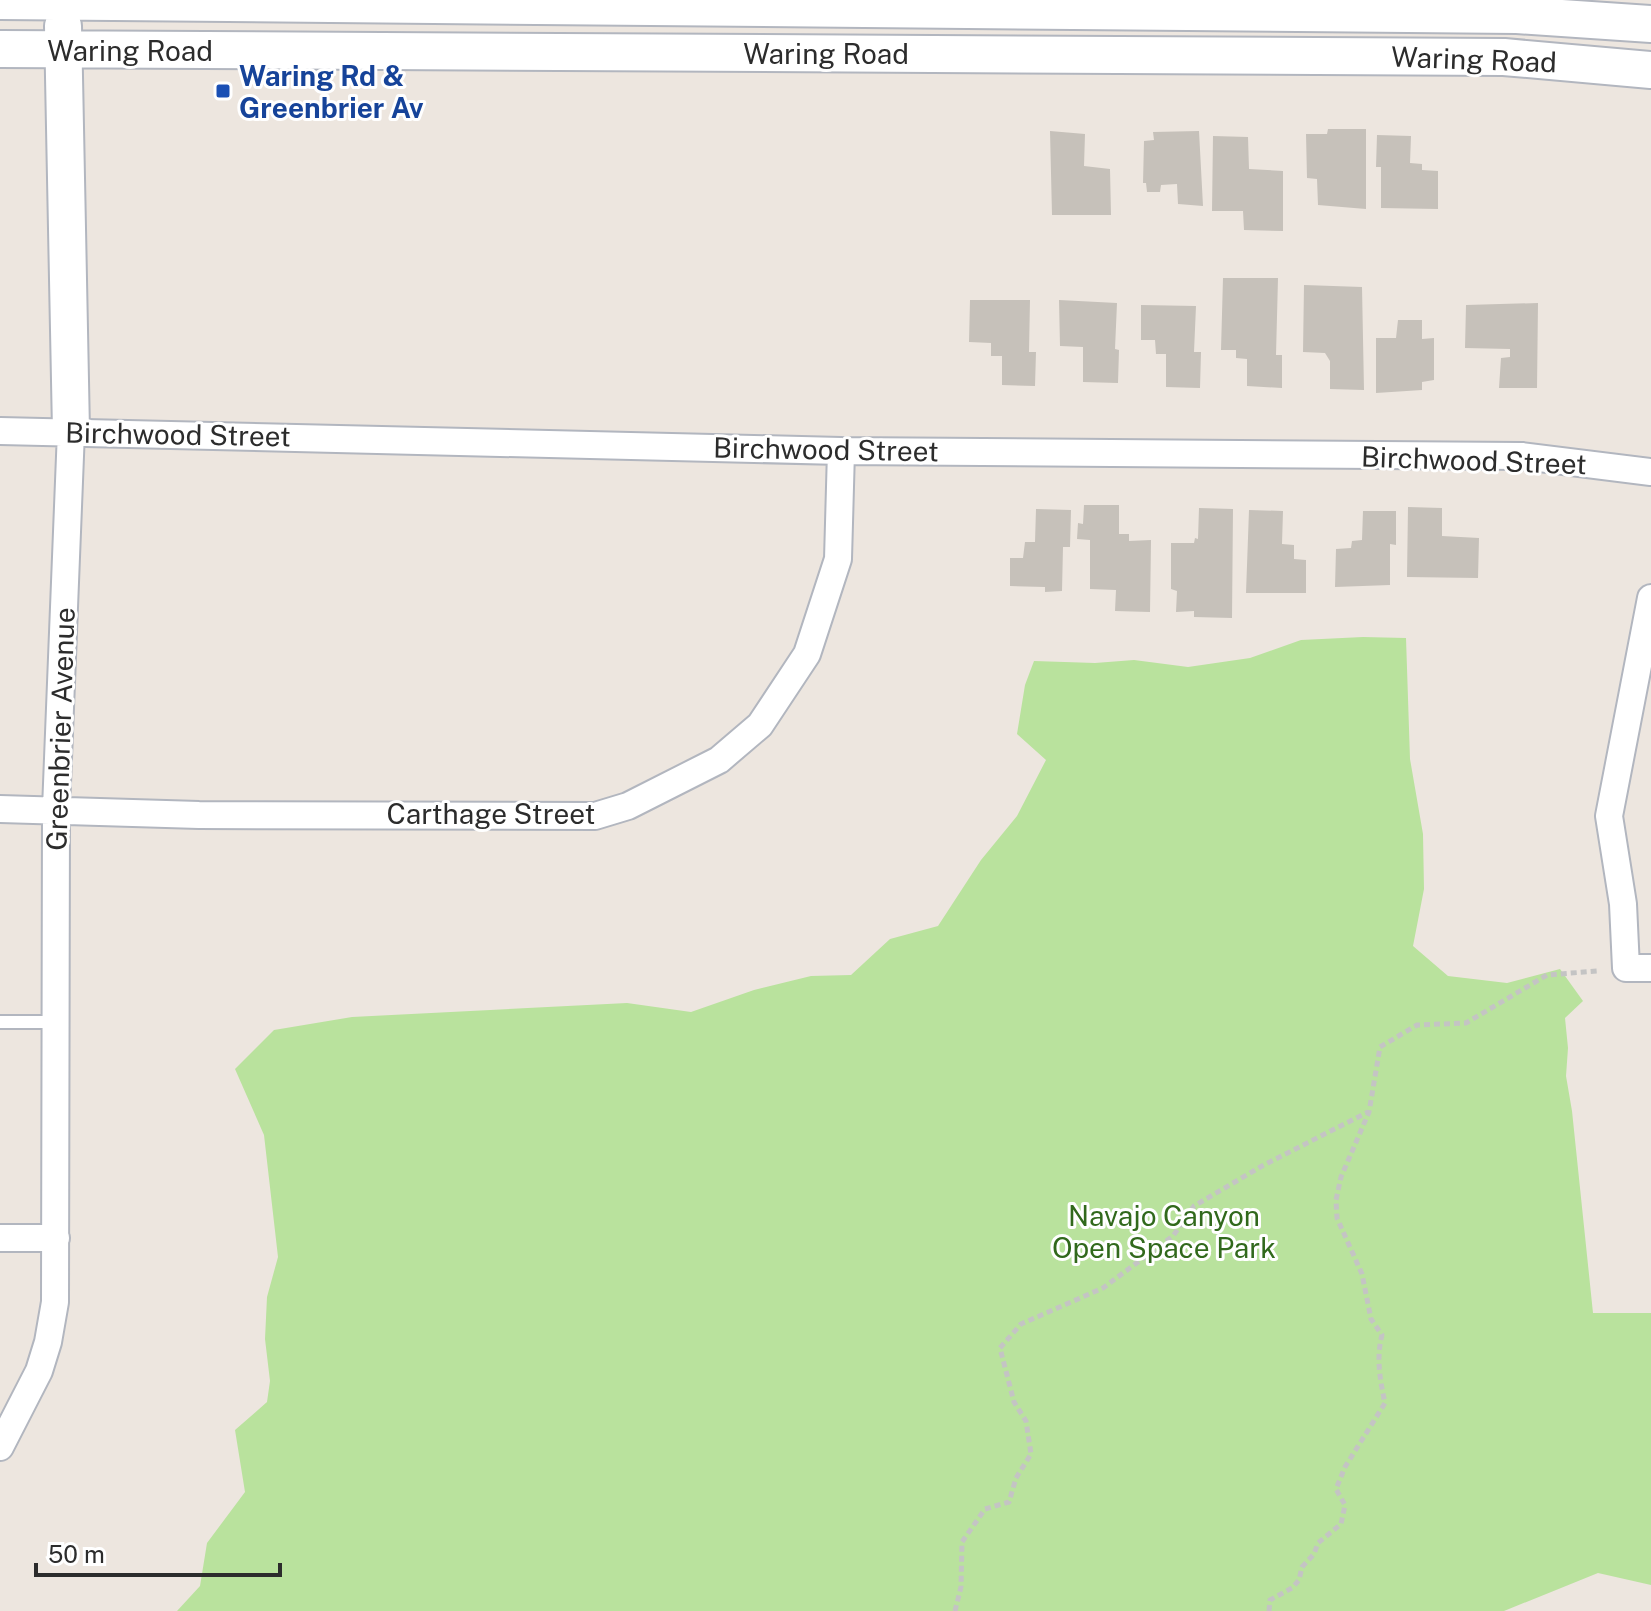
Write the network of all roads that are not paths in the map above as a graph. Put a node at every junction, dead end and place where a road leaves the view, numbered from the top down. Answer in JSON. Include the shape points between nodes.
{"nodes":[{"id":1,"x":0,"y":1,"type":"edge"},
{"id":2,"x":63,"y":1,"type":"edge"},
{"id":3,"x":1651,"y":24,"type":"edge"},
{"id":4,"x":0,"y":49,"type":"edge"},
{"id":5,"x":62,"y":50,"type":"junction"},
{"id":6,"x":1651,"y":70,"type":"edge"},
{"id":7,"x":0,"y":431,"type":"edge"},
{"id":8,"x":71,"y":431,"type":"junction"},
{"id":9,"x":841,"y":451,"type":"junction"},
{"id":10,"x":1651,"y":472,"type":"edge"},
{"id":11,"x":1651,"y":598,"type":"edge"},
{"id":12,"x":0,"y":809,"type":"edge"},
{"id":13,"x":56,"y":809,"type":"junction"},
{"id":14,"x":1639,"y":968,"type":"edge"},
{"id":15,"x":0,"y":1022,"type":"edge"},
{"id":16,"x":56,"y":1022,"type":"junction"},
{"id":17,"x":0,"y":1238,"type":"edge"},
{"id":18,"x":56,"y":1238,"type":"junction"},
{"id":19,"x":0,"y":1447,"type":"edge"}],
"edges":[{"from":1,"to":2,"type":"main road","name":"Waring Road"},
{"from":2,"to":3,"type":"main road","name":"Waring Road","via":[[1517,15]]},
{"from":2,"to":5,"type":"main road","name":"Greenbrier Avenue"},
{"from":4,"to":5,"type":"main road","name":"Waring Road"},
{"from":5,"to":6,"type":"main road","name":"Waring Road","via":[[1504,57]]},
{"from":5,"to":8,"type":"main road","name":"Greenbrier Avenue"},
{"from":7,"to":8,"type":"street","name":"Birchwood Street"},
{"from":8,"to":9,"type":"street","name":"Birchwood Street"},
{"from":8,"to":13,"type":"street","name":"Greenbrier Avenue"},
{"from":9,"to":10,"type":"street","name":"Birchwood Street","via":[[1522,456]]},
{"from":9,"to":13,"type":"street","name":"Carthage Street","via":[[838,559],[807,654],[760,725],[719,760],[628,806],[595,816],[199,815]]},
{"from":11,"to":14,"type":"street","via":[[1609,816]]},
{"from":12,"to":13,"type":"street","name":"Carthage Street"},
{"from":13,"to":16,"type":"street","name":"Greenbrier Avenue"},
{"from":15,"to":16,"type":"lane"},
{"from":16,"to":18,"type":"street","name":"Greenbrier Avenue"},
{"from":17,"to":18,"type":"street"},
{"from":18,"to":19,"type":"street","name":"Greenbrier Avenue","via":[[48,1342]]}]}
